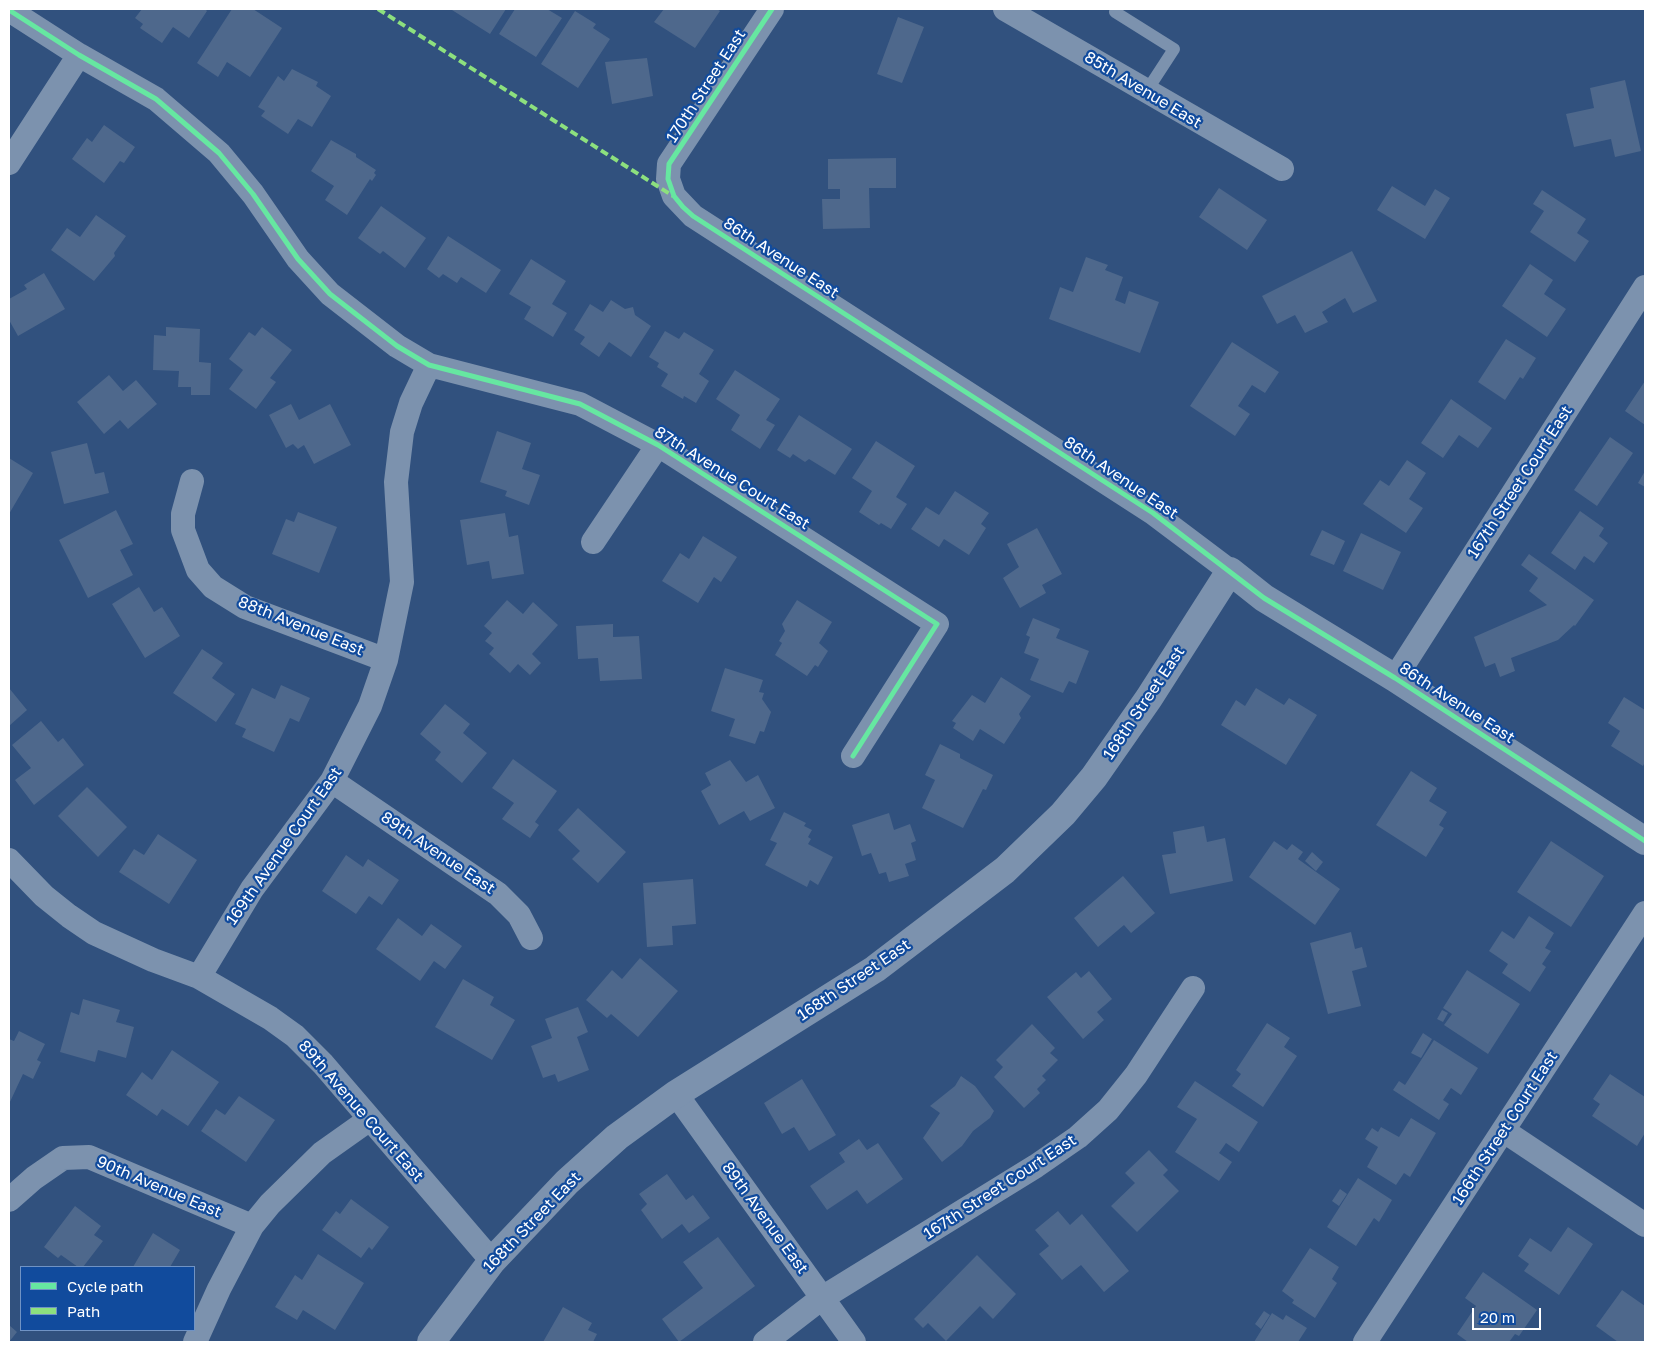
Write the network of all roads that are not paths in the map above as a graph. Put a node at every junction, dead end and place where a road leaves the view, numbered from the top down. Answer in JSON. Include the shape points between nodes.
{"nodes":[{"id":1,"x":772,"y":9,"type":"edge"},
{"id":2,"x":1005,"y":9,"type":"edge"},
{"id":3,"x":9,"y":10,"type":"edge"},
{"id":4,"x":1115,"y":12,"type":"dead end"},
{"id":5,"x":79,"y":55,"type":"junction"},
{"id":6,"x":1146,"y":92,"type":"junction"},
{"id":7,"x":9,"y":162,"type":"edge"},
{"id":8,"x":1282,"y":169,"type":"dead end"},
{"id":9,"x":668,"y":179,"type":"joint"},
{"id":10,"x":1645,"y":287,"type":"edge"},
{"id":11,"x":429,"y":364,"type":"junction"},
{"id":12,"x":658,"y":445,"type":"junction"},
{"id":13,"x":192,"y":481,"type":"dead end"},
{"id":14,"x":593,"y":542,"type":"dead end"},
{"id":15,"x":1230,"y":571,"type":"junction"},
{"id":16,"x":386,"y":660,"type":"junction"},
{"id":17,"x":1395,"y":678,"type":"junction"},
{"id":18,"x":853,"y":756,"type":"dead end"},
{"id":19,"x":332,"y":782,"type":"junction"},
{"id":20,"x":1645,"y":841,"type":"edge"},
{"id":21,"x":9,"y":860,"type":"edge"},
{"id":22,"x":1645,"y":913,"type":"edge"},
{"id":23,"x":531,"y":938,"type":"dead end"},
{"id":24,"x":199,"y":977,"type":"junction"},
{"id":25,"x":1193,"y":988,"type":"dead end"},
{"id":26,"x":676,"y":1094,"type":"junction"},
{"id":27,"x":370,"y":1119,"type":"junction"},
{"id":28,"x":1504,"y":1131,"type":"junction"},
{"id":29,"x":9,"y":1200,"type":"edge"},
{"id":30,"x":1645,"y":1225,"type":"edge"},
{"id":31,"x":252,"y":1226,"type":"junction"},
{"id":32,"x":492,"y":1261,"type":"junction"},
{"id":33,"x":822,"y":1298,"type":"junction"},
{"id":34,"x":195,"y":1342,"type":"edge"},
{"id":35,"x":431,"y":1342,"type":"edge"},
{"id":36,"x":765,"y":1342,"type":"edge"},
{"id":37,"x":854,"y":1342,"type":"edge"},
{"id":38,"x":1365,"y":1342,"type":"edge"}],
"edges":[{"from":1,"to":9,"type":"street","name":"170th Street East","via":[[669,164]]},
{"from":2,"to":6,"type":"street","name":"85th Avenue East"},
{"from":3,"to":5,"type":"street","name":"87th Avenue Court East"},
{"from":4,"to":6,"type":"lane","via":[[1174,49]]},
{"from":5,"to":7,"type":"street"},
{"from":5,"to":11,"type":"street","name":"87th Avenue Court East","via":[[156,99],[218,153],[253,194],[298,259],[330,294],[397,346]]},
{"from":6,"to":8,"type":"street","name":"85th Avenue East"},
{"from":9,"to":15,"type":"street","name":"86th Avenue East","via":[[674,196],[694,216],[1153,513]]},
{"from":10,"to":17,"type":"street","name":"167th Street Court East"},
{"from":11,"to":12,"type":"street","name":"87th Avenue Court East","via":[[580,404]]},
{"from":11,"to":16,"type":"street","name":"169th Avenue Court East","via":[[402,432],[396,482],[402,582]]},
{"from":12,"to":14,"type":"street"},
{"from":12,"to":18,"type":"street","name":"87th Avenue Court East","via":[[937,624]]},
{"from":13,"to":16,"type":"street","name":"88th Avenue East","via":[[183,514],[183,530],[198,570],[213,587],[245,607]]},
{"from":15,"to":17,"type":"street","name":"86th Avenue East","via":[[1264,598]]},
{"from":15,"to":26,"type":"street","name":"168th Street East","via":[[1094,778],[1063,814],[1005,870],[875,969]]},
{"from":16,"to":19,"type":"street","name":"169th Avenue Court East","via":[[370,706]]},
{"from":17,"to":20,"type":"street","name":"86th Avenue East"},
{"from":19,"to":23,"type":"street","name":"89th Avenue East","via":[[498,894],[519,915]]},
{"from":19,"to":24,"type":"street","name":"169th Avenue Court East","via":[[252,889]]},
{"from":21,"to":24,"type":"street","name":"89th Avenue Court East","via":[[44,896],[94,933]]},
{"from":22,"to":28,"type":"street","name":"166th Street Court East"},
{"from":24,"to":27,"type":"street","name":"89th Avenue Court East","via":[[295,1036]]},
{"from":25,"to":33,"type":"street","name":"167th Street Court East","via":[[1136,1075],[1108,1110],[1078,1137]]},
{"from":26,"to":32,"type":"street","name":"168th Street East","via":[[617,1137],[567,1182]]},
{"from":26,"to":33,"type":"street","name":"89th Avenue East"},
{"from":27,"to":31,"type":"street","via":[[322,1153]]},
{"from":27,"to":32,"type":"street","name":"89th Avenue Court East"},
{"from":28,"to":30,"type":"street"},
{"from":28,"to":38,"type":"street","name":"166th Street Court East"},
{"from":29,"to":31,"type":"street","name":"90th Avenue East","via":[[63,1158],[89,1157]]},
{"from":31,"to":34,"type":"street"},
{"from":32,"to":35,"type":"street","name":"168th Street East"},
{"from":33,"to":36,"type":"street","name":"167th Street Court East"},
{"from":33,"to":37,"type":"street","name":"89th Avenue East"}]}
